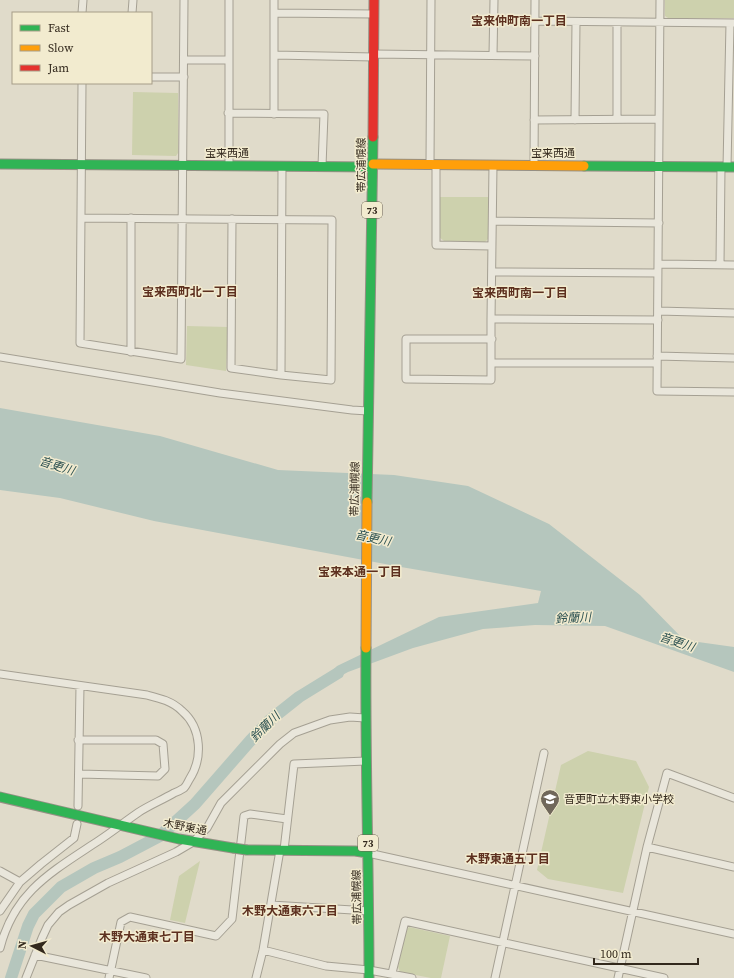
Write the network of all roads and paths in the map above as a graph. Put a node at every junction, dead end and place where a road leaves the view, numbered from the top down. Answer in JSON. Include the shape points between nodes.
{"nodes":[{"id":1,"x":82,"y":0,"type":"edge"},
{"id":2,"x":132,"y":0,"type":"edge"},
{"id":3,"x":184,"y":0,"type":"edge"},
{"id":4,"x":229,"y":0,"type":"edge"},
{"id":5,"x":274,"y":0,"type":"edge"},
{"id":6,"x":374,"y":0,"type":"edge"},
{"id":7,"x":432,"y":0,"type":"edge"},
{"id":8,"x":494,"y":0,"type":"edge"},
{"id":9,"x":535,"y":0,"type":"edge"},
{"id":10,"x":660,"y":0,"type":"edge"},
{"id":11,"x":82,"y":12,"type":"edge"},
{"id":12,"x":132,"y":12,"type":"edge"},
{"id":13,"x":274,"y":13,"type":"junction"},
{"id":14,"x":374,"y":14,"type":"junction"},
{"id":15,"x":535,"y":21,"type":"junction"},
{"id":16,"x":576,"y":22,"type":"junction"},
{"id":17,"x":617,"y":22,"type":"junction"},
{"id":18,"x":660,"y":22,"type":"junction"},
{"id":19,"x":732,"y":23,"type":"edge"},
{"id":20,"x":274,"y":55,"type":"junction"},
{"id":21,"x":430,"y":55,"type":"junction"},
{"id":22,"x":493,"y":55,"type":"junction"},
{"id":23,"x":374,"y":56,"type":"junction"},
{"id":24,"x":535,"y":56,"type":"junction"},
{"id":25,"x":184,"y":60,"type":"junction"},
{"id":26,"x":229,"y":60,"type":"junction"},
{"id":27,"x":731,"y":75,"type":"edge"},
{"id":28,"x":152,"y":77,"type":"edge"},
{"id":29,"x":184,"y":77,"type":"junction"},
{"id":30,"x":82,"y":84,"type":"edge"},
{"id":31,"x":228,"y":113,"type":"junction"},
{"id":32,"x":274,"y":114,"type":"junction"},
{"id":33,"x":617,"y":119,"type":"junction"},
{"id":34,"x":659,"y":119,"type":"junction"},
{"id":35,"x":534,"y":120,"type":"junction"},
{"id":36,"x":575,"y":120,"type":"junction"},
{"id":37,"x":731,"y":125,"type":"edge"},
{"id":38,"x":0,"y":164,"type":"edge"},
{"id":39,"x":82,"y":164,"type":"junction"},
{"id":40,"x":433,"y":164,"type":"junction"},
{"id":41,"x":183,"y":165,"type":"junction"},
{"id":42,"x":229,"y":165,"type":"junction"},
{"id":43,"x":493,"y":165,"type":"junction"},
{"id":44,"x":534,"y":165,"type":"junction"},
{"id":45,"x":282,"y":166,"type":"junction"},
{"id":46,"x":322,"y":166,"type":"junction"},
{"id":47,"x":372,"y":166,"type":"junction"},
{"id":48,"x":659,"y":166,"type":"junction"},
{"id":49,"x":727,"y":167,"type":"edge"},
{"id":50,"x":81,"y":218,"type":"junction"},
{"id":51,"x":131,"y":218,"type":"junction"},
{"id":52,"x":182,"y":218,"type":"junction"},
{"id":53,"x":232,"y":219,"type":"junction"},
{"id":54,"x":282,"y":219,"type":"junction"},
{"id":55,"x":493,"y":222,"type":"junction"},
{"id":56,"x":659,"y":223,"type":"junction"},
{"id":57,"x":492,"y":246,"type":"junction"},
{"id":58,"x":658,"y":264,"type":"junction"},
{"id":59,"x":720,"y":265,"type":"junction"},
{"id":60,"x":734,"y":265,"type":"edge"},
{"id":61,"x":492,"y":272,"type":"junction"},
{"id":62,"x":658,"y":273,"type":"junction"},
{"id":63,"x":658,"y":311,"type":"junction"},
{"id":64,"x":734,"y":313,"type":"edge"},
{"id":65,"x":491,"y":319,"type":"junction"},
{"id":66,"x":658,"y":320,"type":"junction"},
{"id":67,"x":492,"y":339,"type":"junction"},
{"id":68,"x":131,"y":352,"type":"junction"},
{"id":69,"x":0,"y":357,"type":"edge"},
{"id":70,"x":734,"y":358,"type":"edge"},
{"id":71,"x":657,"y":359,"type":"junction"},
{"id":72,"x":492,"y":363,"type":"junction"},
{"id":73,"x":281,"y":375,"type":"junction"},
{"id":74,"x":734,"y":392,"type":"edge"},
{"id":75,"x":368,"y":416,"type":"junction"},
{"id":76,"x":0,"y":674,"type":"edge"},
{"id":77,"x":80,"y":686,"type":"junction"},
{"id":78,"x":365,"y":718,"type":"junction"},
{"id":79,"x":78,"y":740,"type":"junction"},
{"id":80,"x":544,"y":753,"type":"dead end"},
{"id":81,"x":366,"y":761,"type":"junction"},
{"id":82,"x":79,"y":774,"type":"junction"},
{"id":83,"x":0,"y":798,"type":"edge"},
{"id":84,"x":734,"y":798,"type":"edge"},
{"id":85,"x":78,"y":806,"type":"dead end"},
{"id":86,"x":287,"y":819,"type":"junction"},
{"id":87,"x":78,"y":824,"type":"dead end"},
{"id":88,"x":121,"y":826,"type":"junction"},
{"id":89,"x":193,"y":842,"type":"junction"},
{"id":90,"x":647,"y":847,"type":"junction"},
{"id":91,"x":282,"y":850,"type":"junction"},
{"id":92,"x":368,"y":854,"type":"junction"},
{"id":93,"x":734,"y":867,"type":"edge"},
{"id":94,"x":0,"y":871,"type":"edge"},
{"id":95,"x":20,"y":882,"type":"junction"},
{"id":96,"x":515,"y":886,"type":"junction"},
{"id":97,"x":271,"y":904,"type":"junction"},
{"id":98,"x":0,"y":911,"type":"edge"},
{"id":99,"x":369,"y":911,"type":"junction"},
{"id":100,"x":633,"y":911,"type":"junction"},
{"id":101,"x":734,"y":934,"type":"edge"},
{"id":102,"x":502,"y":943,"type":"junction"},
{"id":103,"x":0,"y":948,"type":"edge"},
{"id":104,"x":263,"y":950,"type":"junction"},
{"id":105,"x":35,"y":955,"type":"junction"},
{"id":106,"x":620,"y":968,"type":"junction"},
{"id":107,"x":110,"y":970,"type":"junction"},
{"id":108,"x":369,"y":974,"type":"edge"},
{"id":109,"x":392,"y":974,"type":"junction"},
{"id":110,"x":26,"y":978,"type":"edge"},
{"id":111,"x":109,"y":978,"type":"edge"},
{"id":112,"x":146,"y":978,"type":"edge"},
{"id":113,"x":256,"y":978,"type":"edge"},
{"id":114,"x":412,"y":978,"type":"edge"},
{"id":115,"x":495,"y":978,"type":"edge"},
{"id":116,"x":618,"y":978,"type":"edge"},
{"id":117,"x":664,"y":978,"type":"edge"}],
"edges":[{"from":1,"to":11,"type":"street"},
{"from":2,"to":12,"type":"street"},
{"from":3,"to":25,"type":"street"},
{"from":4,"to":26,"type":"street"},
{"from":5,"to":13,"type":"street"},
{"from":6,"to":14,"type":"street","name":"帯広浦幌線","number":"73"},
{"from":7,"to":21,"type":"street"},
{"from":8,"to":22,"type":"street"},
{"from":9,"to":15,"type":"street"},
{"from":10,"to":18,"type":"street"},
{"from":13,"to":14,"type":"street"},
{"from":13,"to":20,"type":"street"},
{"from":14,"to":23,"type":"street","name":"帯広浦幌線","number":"73"},
{"from":15,"to":16,"type":"street"},
{"from":15,"to":24,"type":"street"},
{"from":16,"to":17,"type":"street"},
{"from":16,"to":36,"type":"street"},
{"from":17,"to":18,"type":"street"},
{"from":17,"to":33,"type":"street"},
{"from":18,"to":19,"type":"street"},
{"from":18,"to":34,"type":"street"},
{"from":19,"to":27,"type":"street"},
{"from":20,"to":23,"type":"street"},
{"from":20,"to":32,"type":"street"},
{"from":21,"to":22,"type":"street"},
{"from":21,"to":23,"type":"street"},
{"from":21,"to":40,"type":"street"},
{"from":22,"to":24,"type":"street"},
{"from":23,"to":47,"type":"street","name":"帯広浦幌線","number":"73"},
{"from":24,"to":35,"type":"street"},
{"from":25,"to":26,"type":"street"},
{"from":25,"to":29,"type":"street"},
{"from":26,"to":31,"type":"street"},
{"from":27,"to":37,"type":"street"},
{"from":28,"to":29,"type":"street"},
{"from":29,"to":41,"type":"street"},
{"from":30,"to":39,"type":"street"},
{"from":31,"to":32,"type":"street"},
{"from":31,"to":42,"type":"street"},
{"from":32,"to":46,"type":"street","via":[[324,114]]},
{"from":33,"to":34,"type":"street"},
{"from":33,"to":36,"type":"street"},
{"from":34,"to":48,"type":"street"},
{"from":35,"to":36,"type":"street"},
{"from":35,"to":44,"type":"street"},
{"from":37,"to":49,"type":"street"},
{"from":38,"to":39,"type":"street","name":"宝来西通"},
{"from":39,"to":41,"type":"street","name":"宝来西通"},
{"from":39,"to":50,"type":"street"},
{"from":40,"to":43,"type":"street","name":"宝来西通"},
{"from":40,"to":47,"type":"street","name":"宝来西通"},
{"from":40,"to":57,"type":"street","via":[[436,245]]},
{"from":41,"to":42,"type":"street","name":"宝来西通"},
{"from":41,"to":52,"type":"street"},
{"from":42,"to":45,"type":"street","name":"宝来西通"},
{"from":43,"to":44,"type":"street","name":"宝来西通"},
{"from":43,"to":55,"type":"street"},
{"from":44,"to":48,"type":"street","name":"宝来西通"},
{"from":45,"to":46,"type":"street","name":"宝来西通"},
{"from":45,"to":54,"type":"street"},
{"from":46,"to":47,"type":"street","name":"宝来西通"},
{"from":47,"to":75,"type":"street","name":"帯広浦幌線","number":"73"},
{"from":48,"to":49,"type":"street","name":"宝来西通"},
{"from":48,"to":56,"type":"street"},
{"from":49,"to":59,"type":"street"},
{"from":50,"to":51,"type":"street"},
{"from":50,"to":68,"type":"street","via":[[80,343]]},
{"from":51,"to":52,"type":"street"},
{"from":51,"to":68,"type":"street"},
{"from":52,"to":53,"type":"street"},
{"from":52,"to":68,"type":"street","via":[[181,359]]},
{"from":53,"to":54,"type":"street"},
{"from":53,"to":73,"type":"street","via":[[231,368]]},
{"from":54,"to":73,"type":"street"},
{"from":54,"to":73,"type":"street","via":[[332,220],[331,380]]},
{"from":55,"to":56,"type":"street"},
{"from":55,"to":57,"type":"street"},
{"from":56,"to":58,"type":"street"},
{"from":57,"to":61,"type":"street"},
{"from":58,"to":59,"type":"street"},
{"from":58,"to":62,"type":"street"},
{"from":59,"to":60,"type":"street"},
{"from":61,"to":62,"type":"street"},
{"from":61,"to":65,"type":"street"},
{"from":62,"to":63,"type":"street"},
{"from":63,"to":64,"type":"street"},
{"from":63,"to":66,"type":"street"},
{"from":65,"to":66,"type":"street"},
{"from":65,"to":67,"type":"street"},
{"from":66,"to":71,"type":"street"},
{"from":67,"to":72,"type":"street"},
{"from":67,"to":72,"type":"street","via":[[406,339],[406,379],[491,380]]},
{"from":69,"to":75,"type":"street","via":[[220,393],[352,410]]},
{"from":70,"to":71,"type":"street"},
{"from":71,"to":72,"type":"street"},
{"from":71,"to":74,"type":"street","via":[[657,391]]},
{"from":75,"to":78,"type":"street","name":"帯広浦幌線","number":"73"},
{"from":76,"to":77,"type":"street"},
{"from":77,"to":79,"type":"street"},
{"from":77,"to":88,"type":"street","via":[[162,699],[183,711],[197,737],[198,760],[184,788],[140,812]]},
{"from":78,"to":81,"type":"street","name":"帯広浦幌線","number":"73"},
{"from":78,"to":89,"type":"street","via":[[330,720],[294,733],[221,803],[207,828]]},
{"from":79,"to":82,"type":"street"},
{"from":79,"to":82,"type":"street","via":[[156,740],[163,744],[165,769],[158,776]]},
{"from":80,"to":96,"type":"street"},
{"from":81,"to":86,"type":"street","via":[[294,764]]},
{"from":81,"to":92,"type":"street","name":"帯広浦幌線","number":"73"},
{"from":82,"to":85,"type":"street"},
{"from":83,"to":88,"type":"street","name":"木野東通"},
{"from":84,"to":90,"type":"street","via":[[667,773]]},
{"from":86,"to":91,"type":"street"},
{"from":86,"to":107,"type":"street","via":[[250,814],[244,816],[232,919],[216,936],[130,917],[121,922]]},
{"from":87,"to":95,"type":"street","via":[[74,838]]},
{"from":88,"to":89,"type":"street","name":"木野東通"},
{"from":88,"to":103,"type":"street","via":[[47,875],[29,892],[12,916]]},
{"from":89,"to":91,"type":"street","name":"木野東通","bridge":true,"via":[[247,850]]},
{"from":89,"to":105,"type":"street","via":[[108,883],[59,912],[48,925]]},
{"from":90,"to":93,"type":"street"},
{"from":90,"to":100,"type":"street"},
{"from":91,"to":92,"type":"street","name":"木野東通","via":[[355,851]]},
{"from":91,"to":97,"type":"street"},
{"from":92,"to":96,"type":"street"},
{"from":92,"to":99,"type":"street","name":"帯広浦幌線","number":"73"},
{"from":94,"to":95,"type":"street"},
{"from":95,"to":98,"type":"street"},
{"from":96,"to":100,"type":"street"},
{"from":96,"to":102,"type":"street"},
{"from":97,"to":99,"type":"street"},
{"from":97,"to":104,"type":"street"},
{"from":99,"to":108,"type":"street","name":"帯広浦幌線","number":"73"},
{"from":100,"to":101,"type":"street"},
{"from":100,"to":106,"type":"street"},
{"from":102,"to":106,"type":"street"},
{"from":102,"to":109,"type":"street","via":[[405,921]]},
{"from":102,"to":115,"type":"street"},
{"from":104,"to":108,"type":"street"},
{"from":104,"to":113,"type":"street"},
{"from":105,"to":107,"type":"street"},
{"from":105,"to":110,"type":"street"},
{"from":106,"to":116,"type":"street"},
{"from":106,"to":117,"type":"street"},
{"from":107,"to":111,"type":"street"},
{"from":107,"to":112,"type":"street"},
{"from":108,"to":109,"type":"street"},
{"from":109,"to":114,"type":"street"}]}
